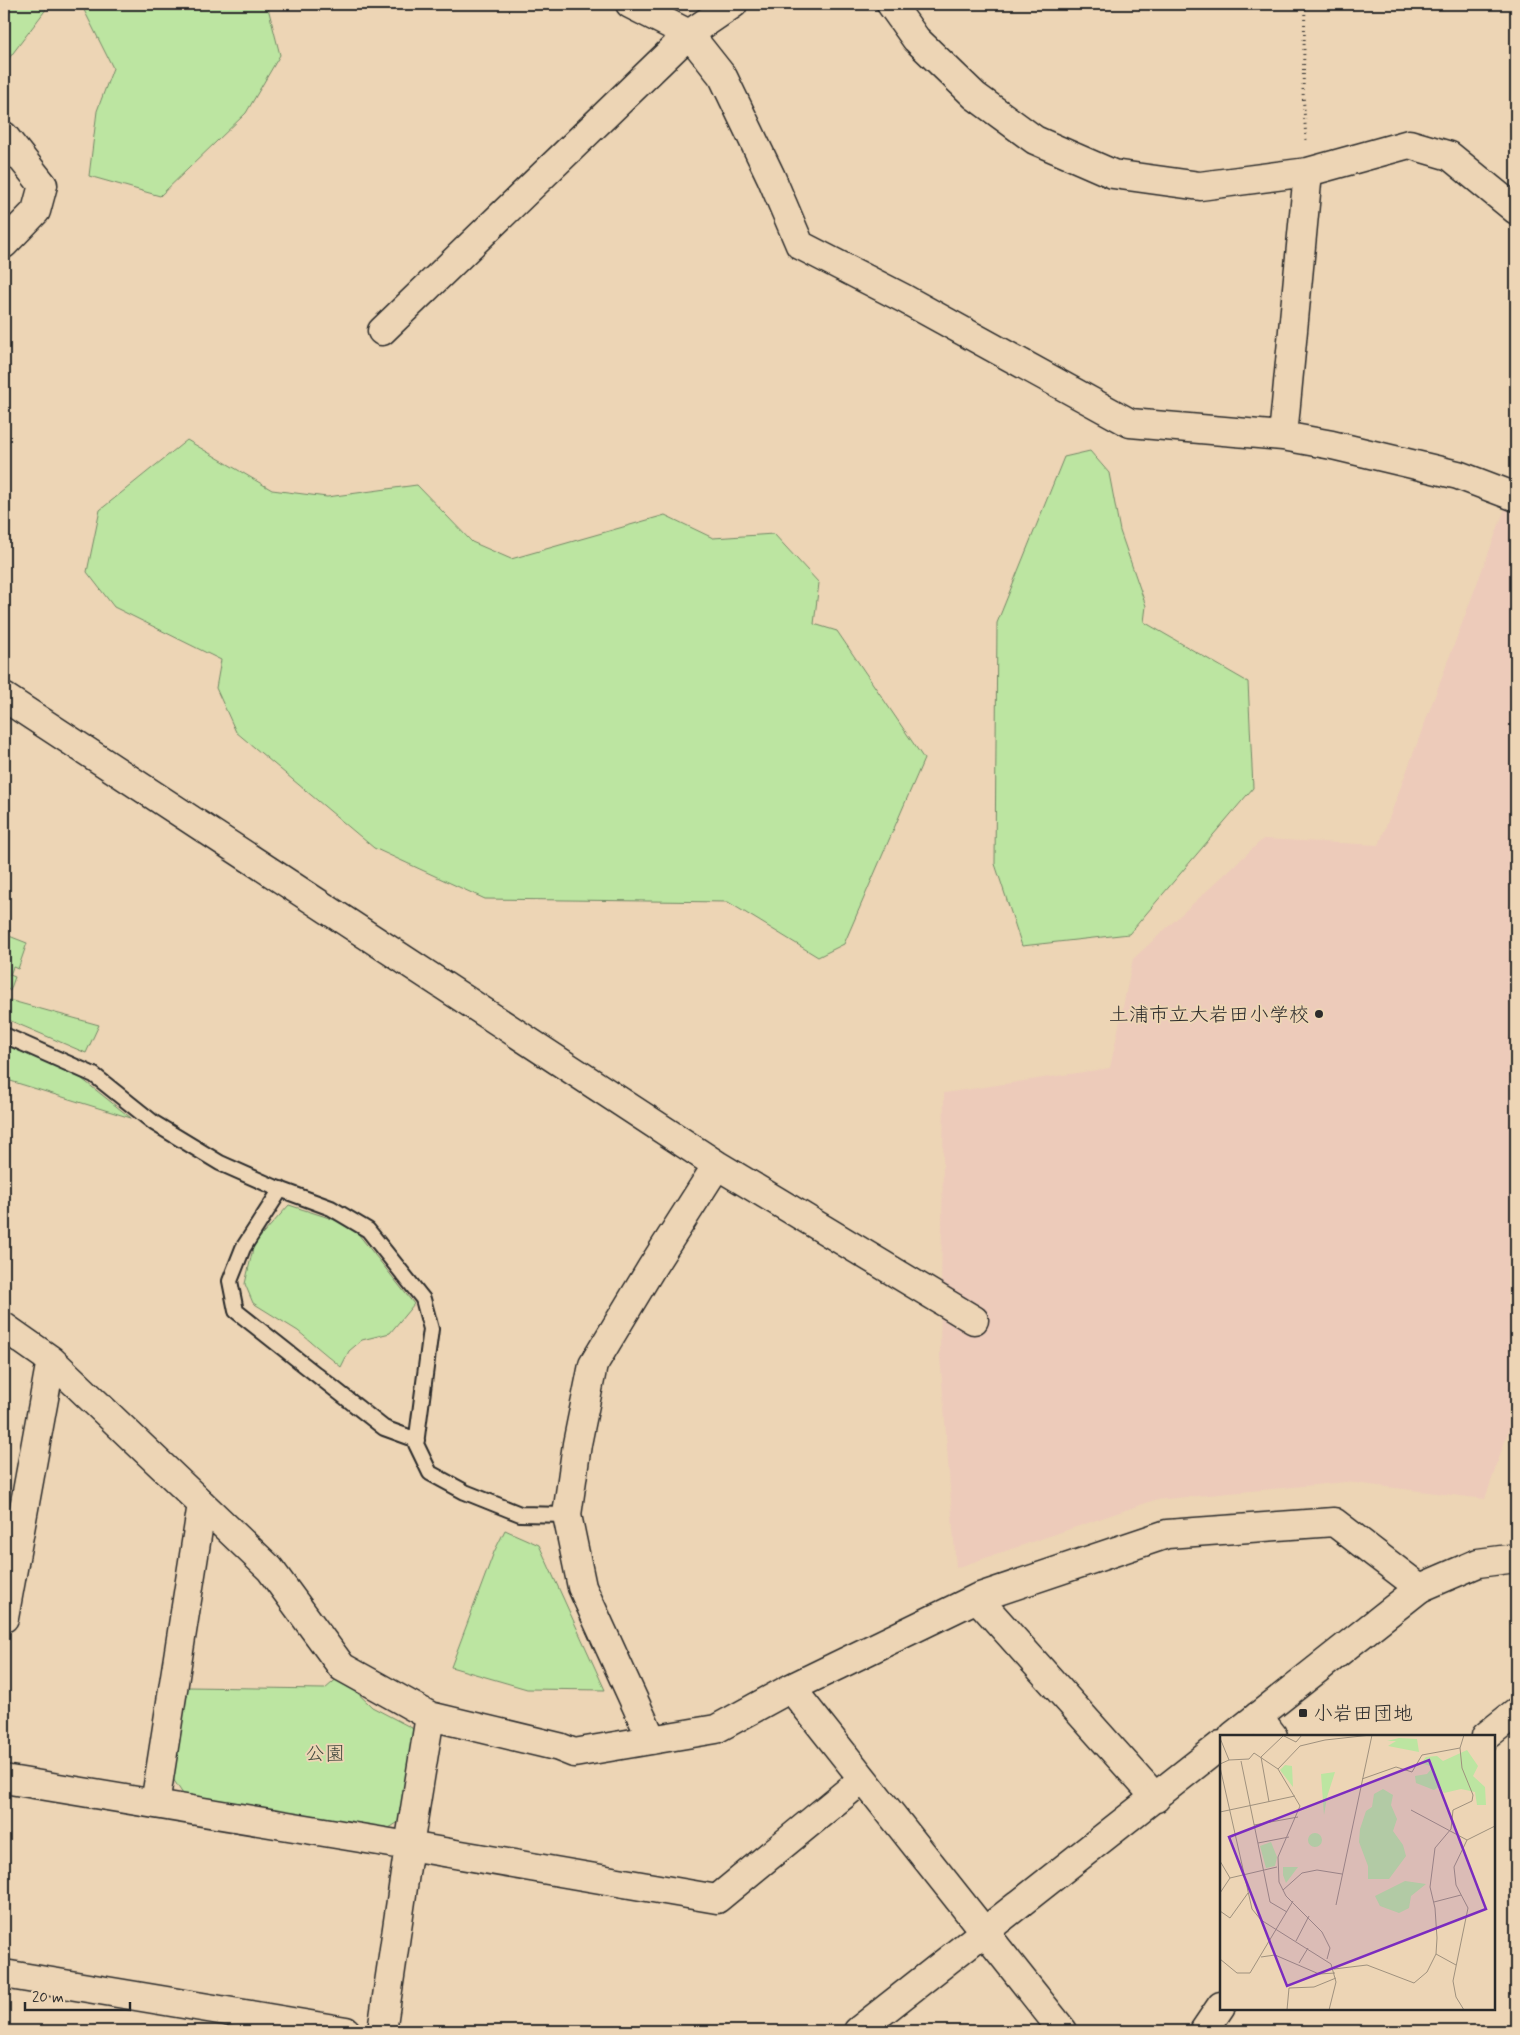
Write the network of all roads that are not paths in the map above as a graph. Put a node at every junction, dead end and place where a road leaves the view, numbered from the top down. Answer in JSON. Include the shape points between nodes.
{"nodes":[{"id":1,"x":630,"y":4,"type":"edge"},
{"id":2,"x":733,"y":4,"type":"edge"},
{"id":3,"x":891,"y":4,"type":"edge"},
{"id":4,"x":689,"y":34,"type":"junction"},
{"id":5,"x":4,"y":136,"type":"edge"},
{"id":6,"x":1308,"y":172,"type":"junction"},
{"id":7,"x":1516,"y":210,"type":"edge"},
{"id":8,"x":4,"y":244,"type":"edge"},
{"id":9,"x":382,"y":331,"type":"dead end"},
{"id":10,"x":1283,"y":436,"type":"junction"},
{"id":11,"x":1516,"y":497,"type":"edge"},
{"id":12,"x":4,"y":697,"type":"edge"},
{"id":13,"x":4,"y":1035,"type":"edge"},
{"id":14,"x":717,"y":1165,"type":"junction"},
{"id":15,"x":281,"y":1189,"type":"junction"},
{"id":16,"x":974,"y":1320,"type":"dead end"},
{"id":17,"x":4,"y":1327,"type":"edge"},
{"id":18,"x":52,"y":1360,"type":"junction"},
{"id":19,"x":417,"y":1440,"type":"junction"},
{"id":20,"x":202,"y":1504,"type":"junction"},
{"id":21,"x":567,"y":1515,"type":"junction"},
{"id":22,"x":1516,"y":1558,"type":"edge"},
{"id":23,"x":1420,"y":1588,"type":"junction"},
{"id":24,"x":977,"y":1598,"type":"junction"},
{"id":25,"x":4,"y":1618,"type":"edge"},
{"id":26,"x":791,"y":1688,"type":"junction"},
{"id":27,"x":1516,"y":1712,"type":"edge"},
{"id":28,"x":430,"y":1716,"type":"junction"},
{"id":29,"x":1265,"y":1726,"type":"edge"},
{"id":30,"x":1236,"y":1735,"type":"edge"},
{"id":31,"x":1487,"y":1735,"type":"edge"},
{"id":32,"x":652,"y":1740,"type":"junction"},
{"id":33,"x":1220,"y":1747,"type":"edge"},
{"id":34,"x":4,"y":1779,"type":"edge"},
{"id":35,"x":863,"y":1779,"type":"junction"},
{"id":36,"x":1156,"y":1798,"type":"junction"},
{"id":37,"x":155,"y":1804,"type":"junction"},
{"id":38,"x":409,"y":1846,"type":"junction"},
{"id":39,"x":983,"y":1931,"type":"junction"},
{"id":40,"x":4,"y":1974,"type":"edge"},
{"id":41,"x":1220,"y":2007,"type":"edge"},
{"id":42,"x":346,"y":2031,"type":"edge"},
{"id":43,"x":382,"y":2031,"type":"edge"},
{"id":44,"x":858,"y":2031,"type":"edge"},
{"id":45,"x":1063,"y":2031,"type":"edge"},
{"id":46,"x":1204,"y":2031,"type":"edge"}],
"edges":[{"from":1,"to":4,"type":"street"},
{"from":2,"to":4,"type":"street"},
{"from":3,"to":6,"type":"street","via":[[916,39],[974,96],[1035,140],[1113,174],[1200,186]]},
{"from":4,"to":9,"type":"street"},
{"from":4,"to":10,"type":"street","via":[[723,77],[800,245],[1130,423]]},
{"from":5,"to":8,"type":"street","via":[[44,185],[36,211]]},
{"from":6,"to":7,"type":"street","via":[[1409,144],[1450,156]]},
{"from":6,"to":10,"type":"street"},
{"from":10,"to":11,"type":"street","via":[[1458,475]]},
{"from":12,"to":14,"type":"street"},
{"from":13,"to":15,"type":"lane","via":[[94,1075],[154,1123],[220,1163]]},
{"from":14,"to":16,"type":"street"},
{"from":14,"to":21,"type":"street","via":[[593,1365]]},
{"from":15,"to":19,"type":"lane","via":[[331,1208],[368,1230],[423,1299],[431,1329]]},
{"from":15,"to":19,"type":"lane","via":[[244,1248],[230,1281],[236,1311],[384,1428]]},
{"from":17,"to":18,"type":"street"},
{"from":18,"to":20,"type":"street"},
{"from":18,"to":25,"type":"street"},
{"from":19,"to":21,"type":"lane","via":[[430,1473],[465,1492],[520,1514]]},
{"from":20,"to":28,"type":"street","via":[[270,1569],[342,1667]]},
{"from":20,"to":37,"type":"street"},
{"from":21,"to":32,"type":"street","via":[[582,1587]]},
{"from":22,"to":23,"type":"street","via":[[1478,1563]]},
{"from":23,"to":24,"type":"street","via":[[1334,1522],[1167,1534]]},
{"from":23,"to":29,"type":"street"},
{"from":24,"to":26,"type":"street"},
{"from":24,"to":36,"type":"street"},
{"from":26,"to":32,"type":"street","via":[[716,1729]]},
{"from":26,"to":35,"type":"street"},
{"from":27,"to":31,"type":"street"},
{"from":28,"to":32,"type":"street","via":[[574,1753]]},
{"from":28,"to":38,"type":"street"},
{"from":29,"to":30,"type":"street"},
{"from":33,"to":36,"type":"street"},
{"from":34,"to":37,"type":"street"},
{"from":35,"to":38,"type":"street","via":[[717,1899]]},
{"from":35,"to":39,"type":"street"},
{"from":36,"to":39,"type":"street"},
{"from":37,"to":38,"type":"street"},
{"from":38,"to":43,"type":"street"},
{"from":39,"to":44,"type":"street"},
{"from":39,"to":45,"type":"street"},
{"from":40,"to":42,"type":"street"},
{"from":41,"to":46,"type":"street"}]}
